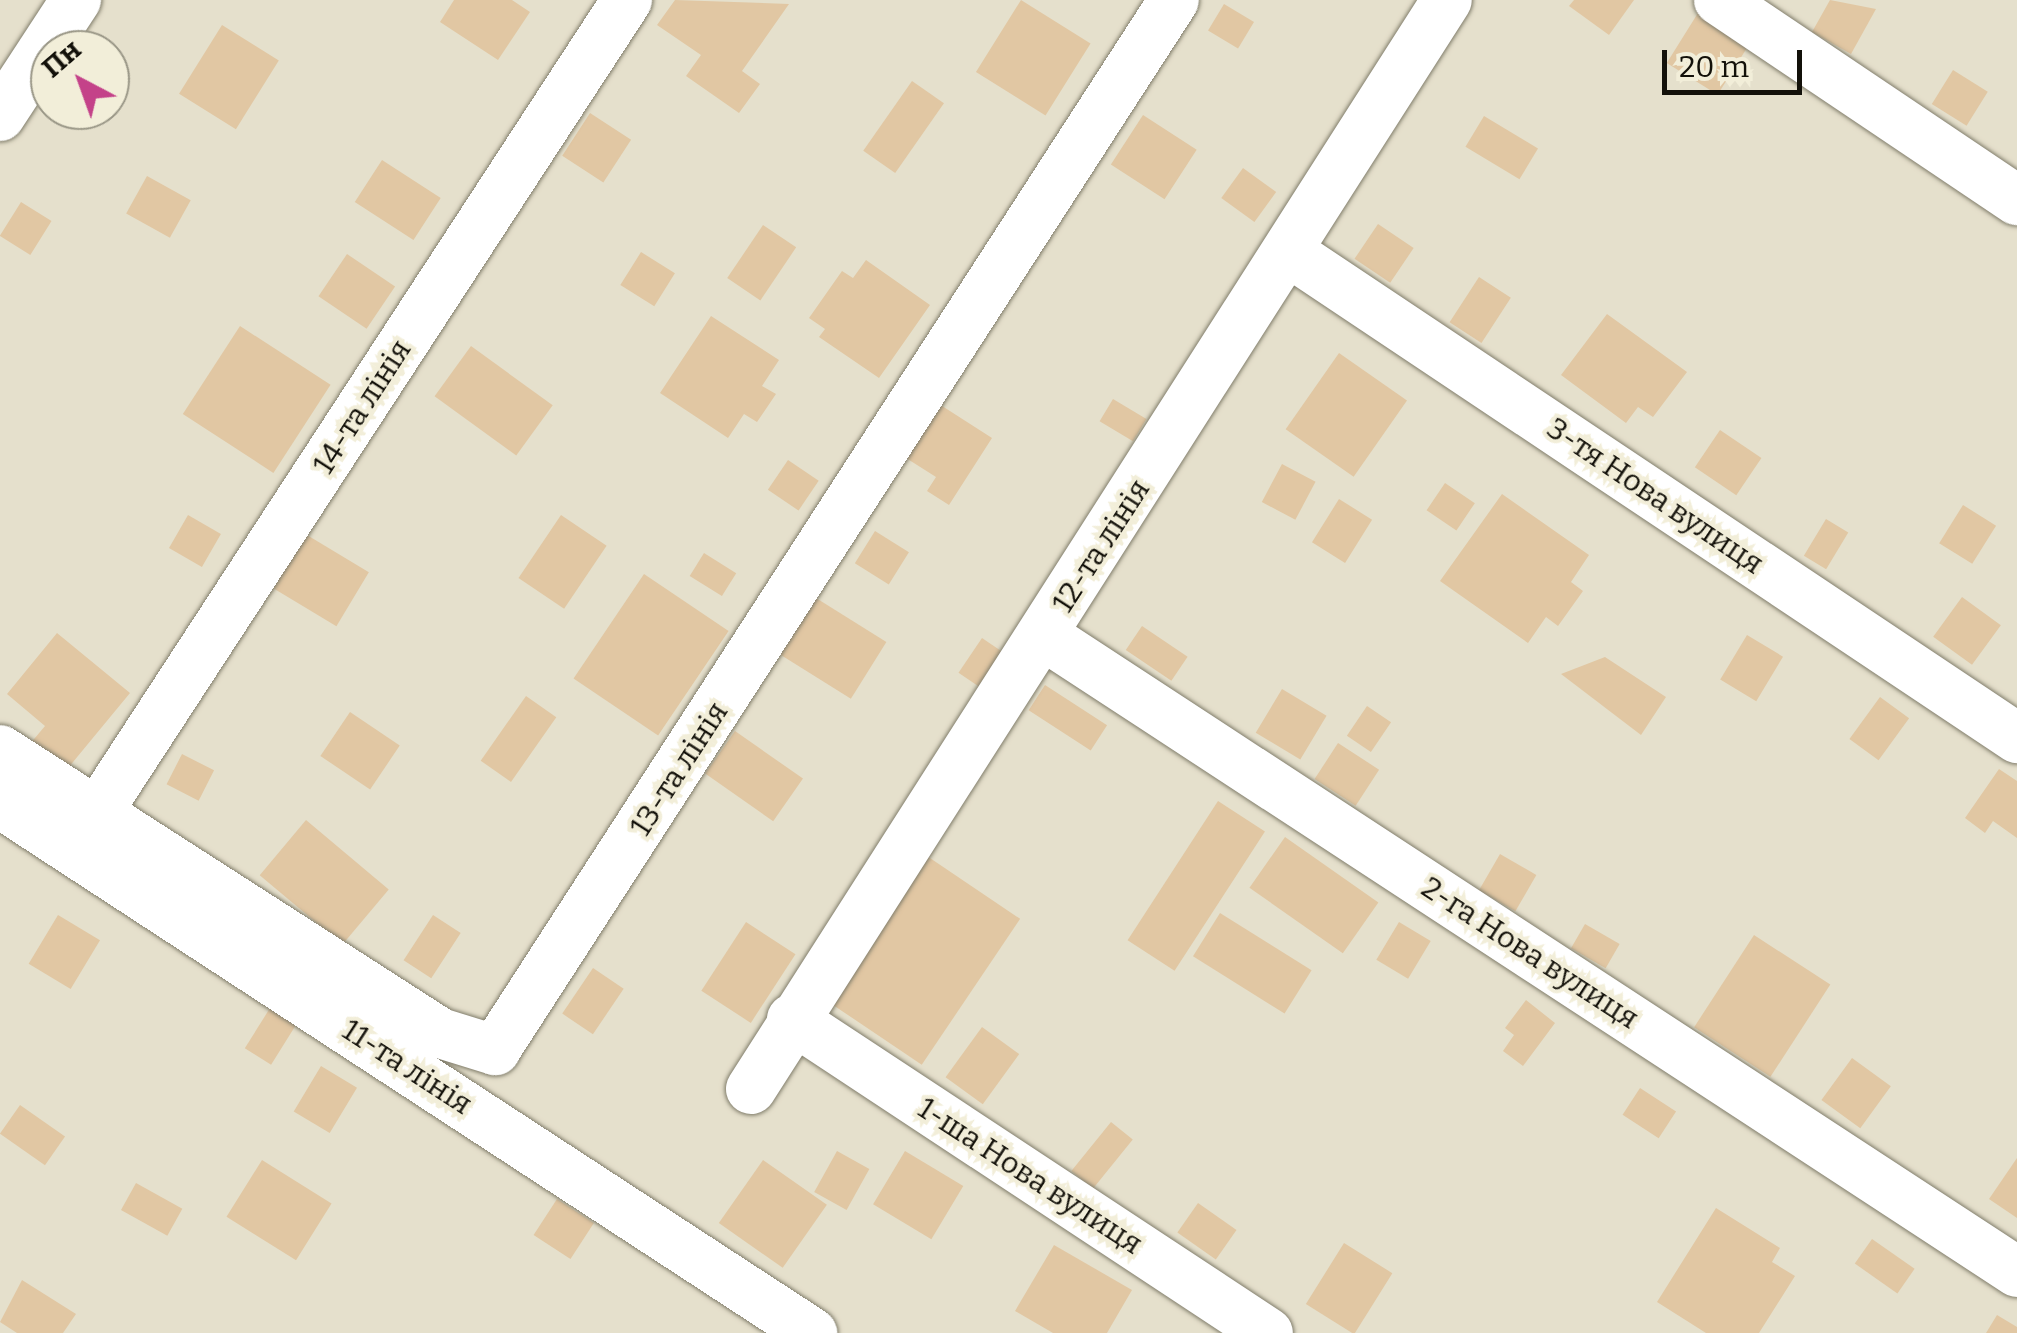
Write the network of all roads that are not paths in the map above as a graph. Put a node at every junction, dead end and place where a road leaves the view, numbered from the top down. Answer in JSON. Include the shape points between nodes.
{"nodes":[{"id":1,"x":76,"y":0,"type":"edge"},
{"id":2,"x":627,"y":0,"type":"edge"},
{"id":3,"x":1174,"y":0,"type":"edge"},
{"id":4,"x":1448,"y":0,"type":"edge"},
{"id":5,"x":1719,"y":0,"type":"edge"},
{"id":6,"x":0,"y":116,"type":"edge"},
{"id":7,"x":2017,"y":200,"type":"edge"},
{"id":8,"x":1292,"y":254,"type":"junction"},
{"id":9,"x":1043,"y":635,"type":"junction"},
{"id":10,"x":2017,"y":738,"type":"edge"},
{"id":11,"x":0,"y":750,"type":"edge"},
{"id":12,"x":0,"y":803,"type":"edge"},
{"id":13,"x":96,"y":814,"type":"junction"},
{"id":14,"x":792,"y":1019,"type":"junction"},
{"id":15,"x":751,"y":1089,"type":"dead end"},
{"id":16,"x":2017,"y":1272,"type":"edge"},
{"id":17,"x":812,"y":1333,"type":"edge"},
{"id":18,"x":1268,"y":1333,"type":"edge"}],
"edges":[{"from":1,"to":6,"type":"street"},
{"from":2,"to":13,"type":"street","name":"14-та лінія"},
{"from":3,"to":13,"type":"street","name":"13-та лінія","via":[[494,1050],[440,1033]]},
{"from":4,"to":8,"type":"street","name":"12-та лінія"},
{"from":5,"to":7,"type":"street"},
{"from":8,"to":9,"type":"street","name":"12-та лінія"},
{"from":8,"to":10,"type":"street","name":"3-тя Нова вулиця"},
{"from":9,"to":14,"type":"street","name":"12-та лінія"},
{"from":9,"to":16,"type":"street","name":"2-га Нова вулиця"},
{"from":11,"to":13,"type":"street","name":"13-та лінія"},
{"from":12,"to":17,"type":"street","name":"11-та лінія"},
{"from":14,"to":15,"type":"street","name":"12-та лінія"},
{"from":14,"to":18,"type":"street","name":"1-ша Нова вулиця"}]}
